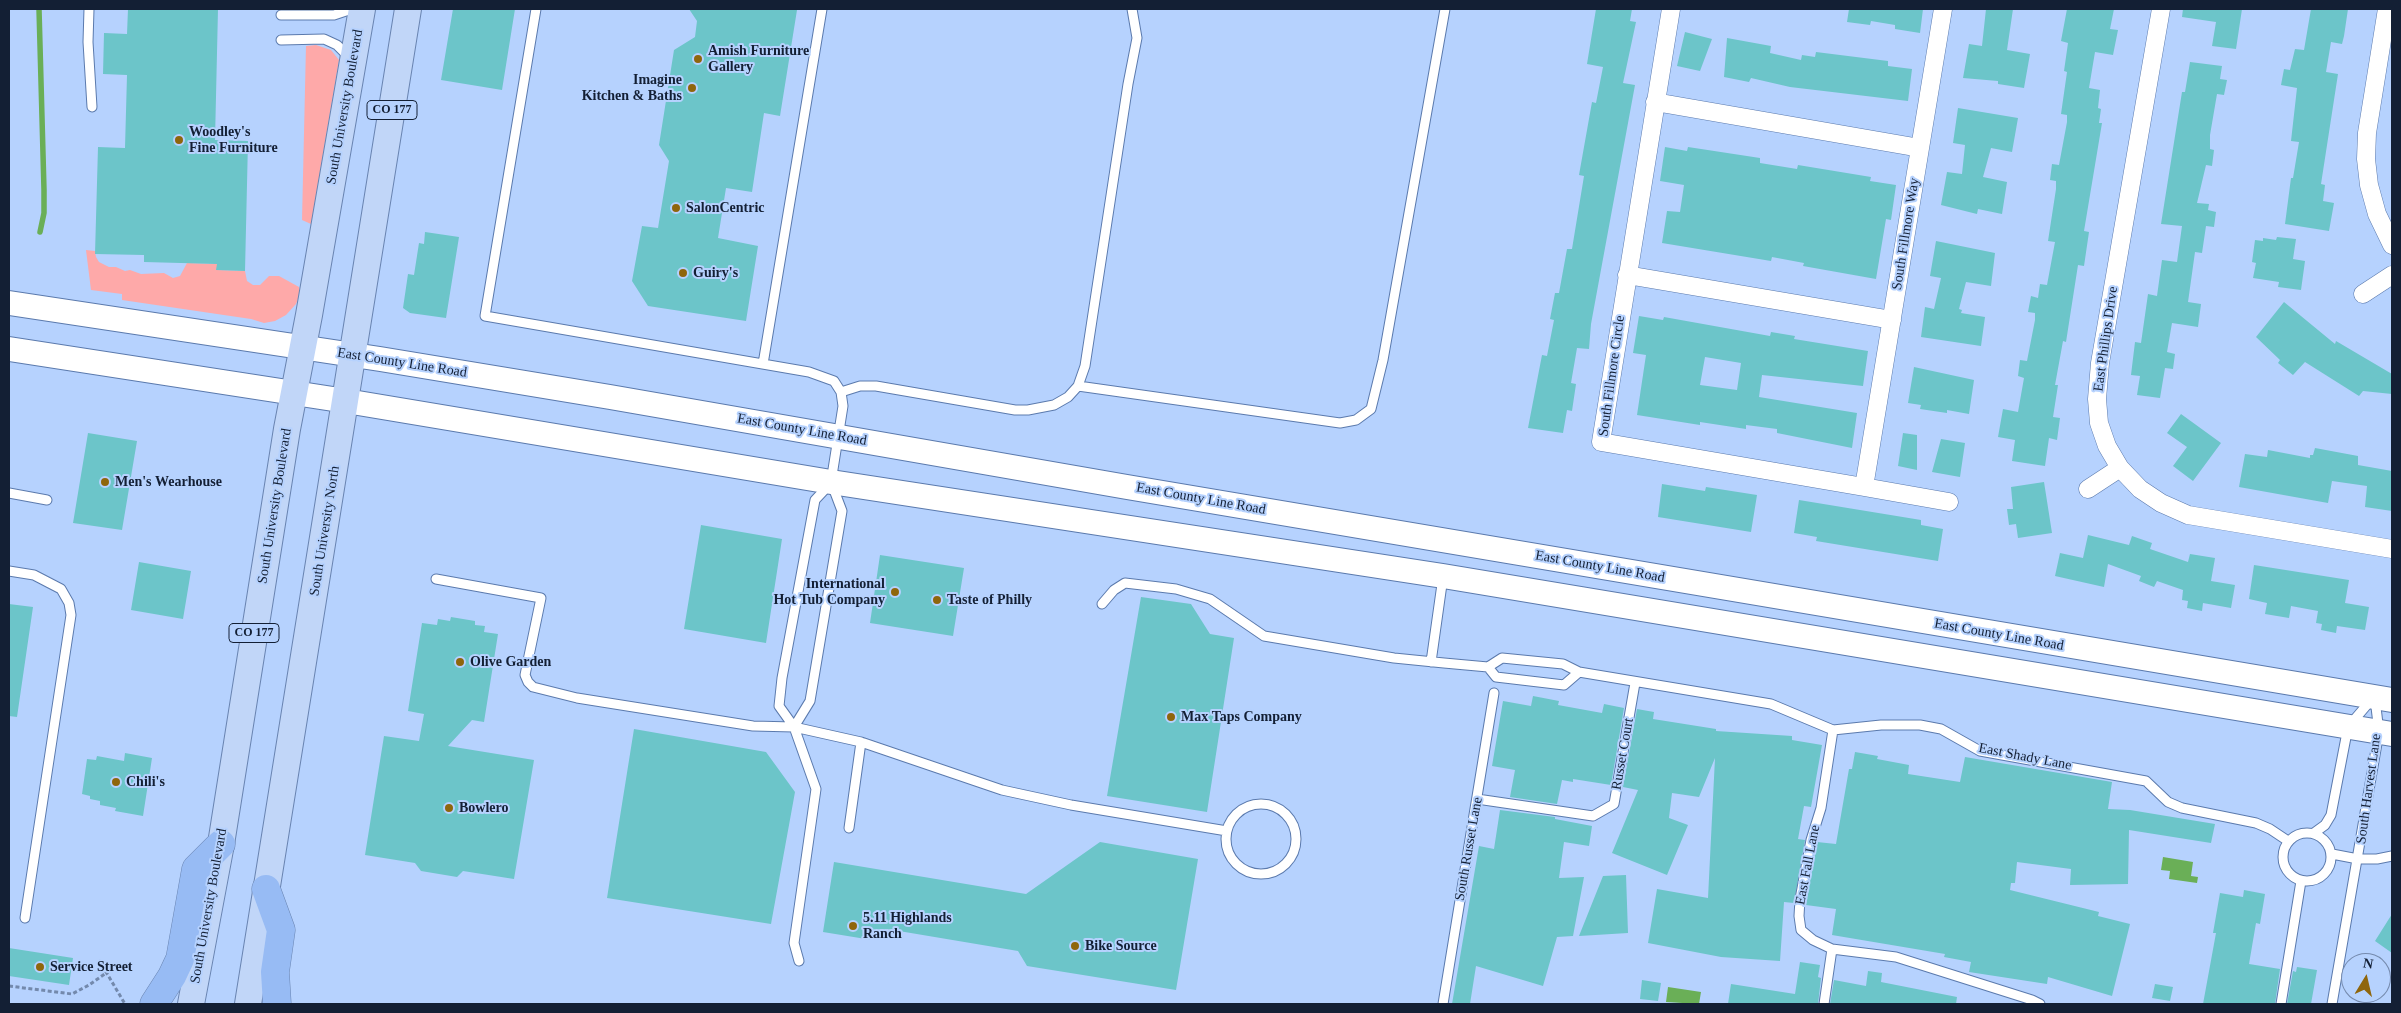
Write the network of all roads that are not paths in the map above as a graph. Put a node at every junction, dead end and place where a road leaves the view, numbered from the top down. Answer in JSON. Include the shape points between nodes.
{"nodes":[{"id":1,"x":89,"y":9,"type":"edge"},
{"id":2,"x":352,"y":9,"type":"edge"},
{"id":3,"x":362,"y":9,"type":"edge"},
{"id":4,"x":408,"y":9,"type":"edge"},
{"id":5,"x":536,"y":9,"type":"edge"},
{"id":6,"x":822,"y":9,"type":"edge"},
{"id":7,"x":1132,"y":9,"type":"edge"},
{"id":8,"x":1445,"y":9,"type":"edge"},
{"id":9,"x":1671,"y":9,"type":"edge"},
{"id":10,"x":1943,"y":9,"type":"edge"},
{"id":11,"x":2161,"y":9,"type":"edge"},
{"id":12,"x":2387,"y":9,"type":"edge"},
{"id":13,"x":282,"y":15,"type":"dead end"},
{"id":14,"x":281,"y":40,"type":"dead end"},
{"id":15,"x":353,"y":62,"type":"junction"},
{"id":16,"x":1655,"y":102,"type":"junction"},
{"id":17,"x":92,"y":107,"type":"dead end"},
{"id":18,"x":1920,"y":148,"type":"junction"},
{"id":19,"x":2392,"y":245,"type":"edge"},
{"id":20,"x":1627,"y":275,"type":"junction"},
{"id":21,"x":2392,"y":275,"type":"edge"},
{"id":22,"x":2363,"y":294,"type":"dead end"},
{"id":23,"x":9,"y":303,"type":"edge"},
{"id":24,"x":1892,"y":320,"type":"junction"},
{"id":25,"x":303,"y":347,"type":"junction"},
{"id":26,"x":9,"y":349,"type":"edge"},
{"id":27,"x":353,"y":355,"type":"junction"},
{"id":28,"x":763,"y":364,"type":"junction"},
{"id":29,"x":1078,"y":386,"type":"junction"},
{"id":30,"x":842,"y":392,"type":"junction"},
{"id":31,"x":294,"y":394,"type":"junction"},
{"id":32,"x":346,"y":401,"type":"junction"},
{"id":33,"x":838,"y":436,"type":"junction"},
{"id":34,"x":2120,"y":468,"type":"junction"},
{"id":35,"x":831,"y":482,"type":"junction"},
{"id":36,"x":1864,"y":487,"type":"junction"},
{"id":37,"x":2088,"y":489,"type":"dead end"},
{"id":38,"x":9,"y":493,"type":"edge"},
{"id":39,"x":47,"y":500,"type":"dead end"},
{"id":40,"x":1949,"y":502,"type":"dead end"},
{"id":41,"x":2392,"y":549,"type":"edge"},
{"id":42,"x":9,"y":571,"type":"edge"},
{"id":43,"x":1443,"y":576,"type":"junction"},
{"id":44,"x":436,"y":579,"type":"dead end"},
{"id":45,"x":1102,"y":604,"type":"dead end"},
{"id":46,"x":1431,"y":662,"type":"junction"},
{"id":47,"x":1488,"y":667,"type":"junction"},
{"id":48,"x":1578,"y":672,"type":"junction"},
{"id":49,"x":1636,"y":683,"type":"junction"},
{"id":50,"x":1494,"y":693,"type":"dead end"},
{"id":51,"x":2383,"y":698,"type":"edge"},
{"id":52,"x":794,"y":727,"type":"junction"},
{"id":53,"x":2348,"y":727,"type":"junction"},
{"id":54,"x":1833,"y":730,"type":"junction"},
{"id":55,"x":2385,"y":733,"type":"edge"},
{"id":56,"x":861,"y":742,"type":"junction"},
{"id":57,"x":1477,"y":799,"type":"junction"},
{"id":58,"x":849,"y":828,"type":"dead end"},
{"id":59,"x":1226,"y":831,"type":"junction"},
{"id":60,"x":2314,"y":833,"type":"junction"},
{"id":61,"x":2288,"y":841,"type":"junction"},
{"id":62,"x":221,"y":844,"type":"junction"},
{"id":63,"x":2332,"y":854,"type":"junction"},
{"id":64,"x":2392,"y":856,"type":"edge"},
{"id":65,"x":2358,"y":859,"type":"junction"},
{"id":66,"x":2302,"y":881,"type":"junction"},
{"id":67,"x":266,"y":889,"type":"junction"},
{"id":68,"x":25,"y":918,"type":"dead end"},
{"id":69,"x":1832,"y":948,"type":"junction"},
{"id":70,"x":799,"y":961,"type":"dead end"},
{"id":71,"x":154,"y":1004,"type":"edge"},
{"id":72,"x":191,"y":1004,"type":"edge"},
{"id":73,"x":248,"y":1004,"type":"edge"},
{"id":74,"x":277,"y":1004,"type":"edge"},
{"id":75,"x":1443,"y":1004,"type":"edge"},
{"id":76,"x":1824,"y":1004,"type":"edge"},
{"id":77,"x":2040,"y":1004,"type":"edge"},
{"id":78,"x":2281,"y":1004,"type":"edge"},
{"id":79,"x":2332,"y":1004,"type":"edge"}],
"edges":[{"from":1,"to":17,"type":"lane"},
{"from":2,"to":13,"type":"lane","via":[[334,15]]},
{"from":3,"to":15,"type":"main road","name":"South University Boulevard","number":"CO 177"},
{"from":4,"to":27,"type":"main road","number":"CO 177"},
{"from":5,"to":28,"type":"lane","via":[[485,316]]},
{"from":6,"to":28,"type":"lane"},
{"from":7,"to":29,"type":"lane","via":[[1137,38],[1085,366]]},
{"from":8,"to":29,"type":"lane","via":[[1383,360],[1371,409],[1356,420],[1340,423]]},
{"from":9,"to":16,"type":"street","name":"South Fillmore Circle"},
{"from":10,"to":18,"type":"street","name":"South Fillmore Way"},
{"from":11,"to":34,"type":"street","name":"East Phillips Drive","via":[[2099,381],[2099,423]]},
{"from":12,"to":19,"type":"street","via":[[2366,159],[2377,214]]},
{"from":14,"to":15,"type":"lane","via":[[324,39],[337,45]]},
{"from":15,"to":25,"type":"main road","name":"South University Boulevard","number":"CO 177"},
{"from":16,"to":18,"type":"street"},
{"from":16,"to":20,"type":"street","name":"South Fillmore Circle"},
{"from":18,"to":24,"type":"street","name":"South Fillmore Way"},
{"from":20,"to":24,"type":"street"},
{"from":20,"to":36,"type":"street","name":"South Fillmore Circle","via":[[1601,442]]},
{"from":21,"to":22,"type":"street"},
{"from":23,"to":25,"type":"main road","name":"East County Line Road"},
{"from":24,"to":36,"type":"street","name":"South Fillmore Way"},
{"from":25,"to":27,"type":"main road","name":"East County Line Road"},
{"from":25,"to":31,"type":"main road","name":"South University Boulevard","number":"CO 177"},
{"from":26,"to":31,"type":"main road"},
{"from":27,"to":32,"type":"main road","name":"South University North","number":"CO 177"},
{"from":27,"to":33,"type":"main road","name":"East County Line Road"},
{"from":28,"to":30,"type":"lane","via":[[826,377],[834,381]]},
{"from":29,"to":30,"type":"lane","via":[[1054,405],[1028,410],[871,386]]},
{"from":30,"to":33,"type":"lane"},
{"from":31,"to":32,"type":"main road"},
{"from":31,"to":62,"type":"main road","name":"South University Boulevard","number":"CO 177"},
{"from":32,"to":35,"type":"main road"},
{"from":32,"to":67,"type":"main road","name":"South University North","number":"CO 177"},
{"from":33,"to":35,"type":"lane"},
{"from":33,"to":51,"type":"main road","name":"East County Line Road"},
{"from":34,"to":37,"type":"street"},
{"from":34,"to":41,"type":"street","name":"East Phillips Drive","via":[[2147,494],[2188,516]]},
{"from":35,"to":43,"type":"main road"},
{"from":35,"to":52,"type":"lane","via":[[842,511],[810,701]]},
{"from":35,"to":52,"type":"lane","via":[[816,500],[782,678],[779,706]]},
{"from":36,"to":40,"type":"street"},
{"from":38,"to":39,"type":"lane"},
{"from":42,"to":68,"type":"lane","via":[[34,575],[61,589],[71,615]]},
{"from":43,"to":46,"type":"lane"},
{"from":43,"to":53,"type":"main road"},
{"from":44,"to":52,"type":"lane","via":[[541,598],[525,675],[533,687],[577,698],[753,726]]},
{"from":45,"to":46,"type":"lane","name":"East Shady Lane","via":[[1125,583],[1176,588],[1210,598],[1264,636]]},
{"from":46,"to":47,"type":"lane","name":"East Shady Lane"},
{"from":47,"to":48,"type":"lane","name":"East Shady Lane","via":[[1502,658],[1563,664]]},
{"from":47,"to":48,"type":"lane","name":"East Shady Lane","via":[[1496,677],[1564,685]]},
{"from":48,"to":49,"type":"lane","name":"East Shady Lane"},
{"from":49,"to":54,"type":"lane","name":"East Shady Lane","via":[[1771,704]]},
{"from":49,"to":57,"type":"lane","name":"Russet Court","via":[[1614,804],[1593,816]]},
{"from":50,"to":57,"type":"lane","name":"South Russet Lane"},
{"from":51,"to":53,"type":"lane","name":"South Harvest Lane"},
{"from":51,"to":55,"type":"lane","name":"South Harvest Lane"},
{"from":52,"to":56,"type":"lane"},
{"from":52,"to":70,"type":"lane","via":[[816,789],[794,943]]},
{"from":53,"to":55,"type":"main road"},
{"from":53,"to":60,"type":"lane","via":[[2332,815]]},
{"from":54,"to":61,"type":"lane","name":"East Shady Lane","via":[[1881,725],[1941,729],[1980,751],[2146,781],[2168,802],[2182,808],[2256,823]]},
{"from":54,"to":69,"type":"lane","name":"East Fall Lane","via":[[1799,916],[1801,930],[1813,940]]},
{"from":55,"to":65,"type":"lane","name":"South Harvest Lane"},
{"from":56,"to":58,"type":"lane"},
{"from":56,"to":59,"type":"lane","via":[[1002,790]]},
{"from":57,"to":75,"type":"lane","name":"South Russet Lane"},
{"from":59,"to":59,"type":"lane","via":[[1232,857],[1243,869],[1265,873],[1276,870],[1292,856],[1296,834],[1288,817],[1274,806],[1250,805],[1239,811]]},
{"from":60,"to":61,"type":"lane","via":[[2304,832]]},
{"from":60,"to":63,"type":"lane","via":[[2329,845]]},
{"from":61,"to":66,"type":"lane","via":[[2283,850],[2285,869]]},
{"from":62,"to":71,"type":"highway","via":[[196,869],[180,959]]},
{"from":62,"to":72,"type":"main road","name":"South University Boulevard","number":"CO 177"},
{"from":63,"to":65,"type":"lane","name":"South Harvest Lane"},
{"from":63,"to":66,"type":"lane","via":[[2327,872],[2319,878]]},
{"from":64,"to":65,"type":"lane"},
{"from":65,"to":79,"type":"lane"},
{"from":66,"to":78,"type":"lane"},
{"from":67,"to":73,"type":"main road","number":"CO 177"},
{"from":67,"to":74,"type":"highway","via":[[281,930],[275,972]]},
{"from":69,"to":76,"type":"lane"},
{"from":69,"to":77,"type":"lane","name":"East Fall Lane","via":[[1896,957]]}]}
